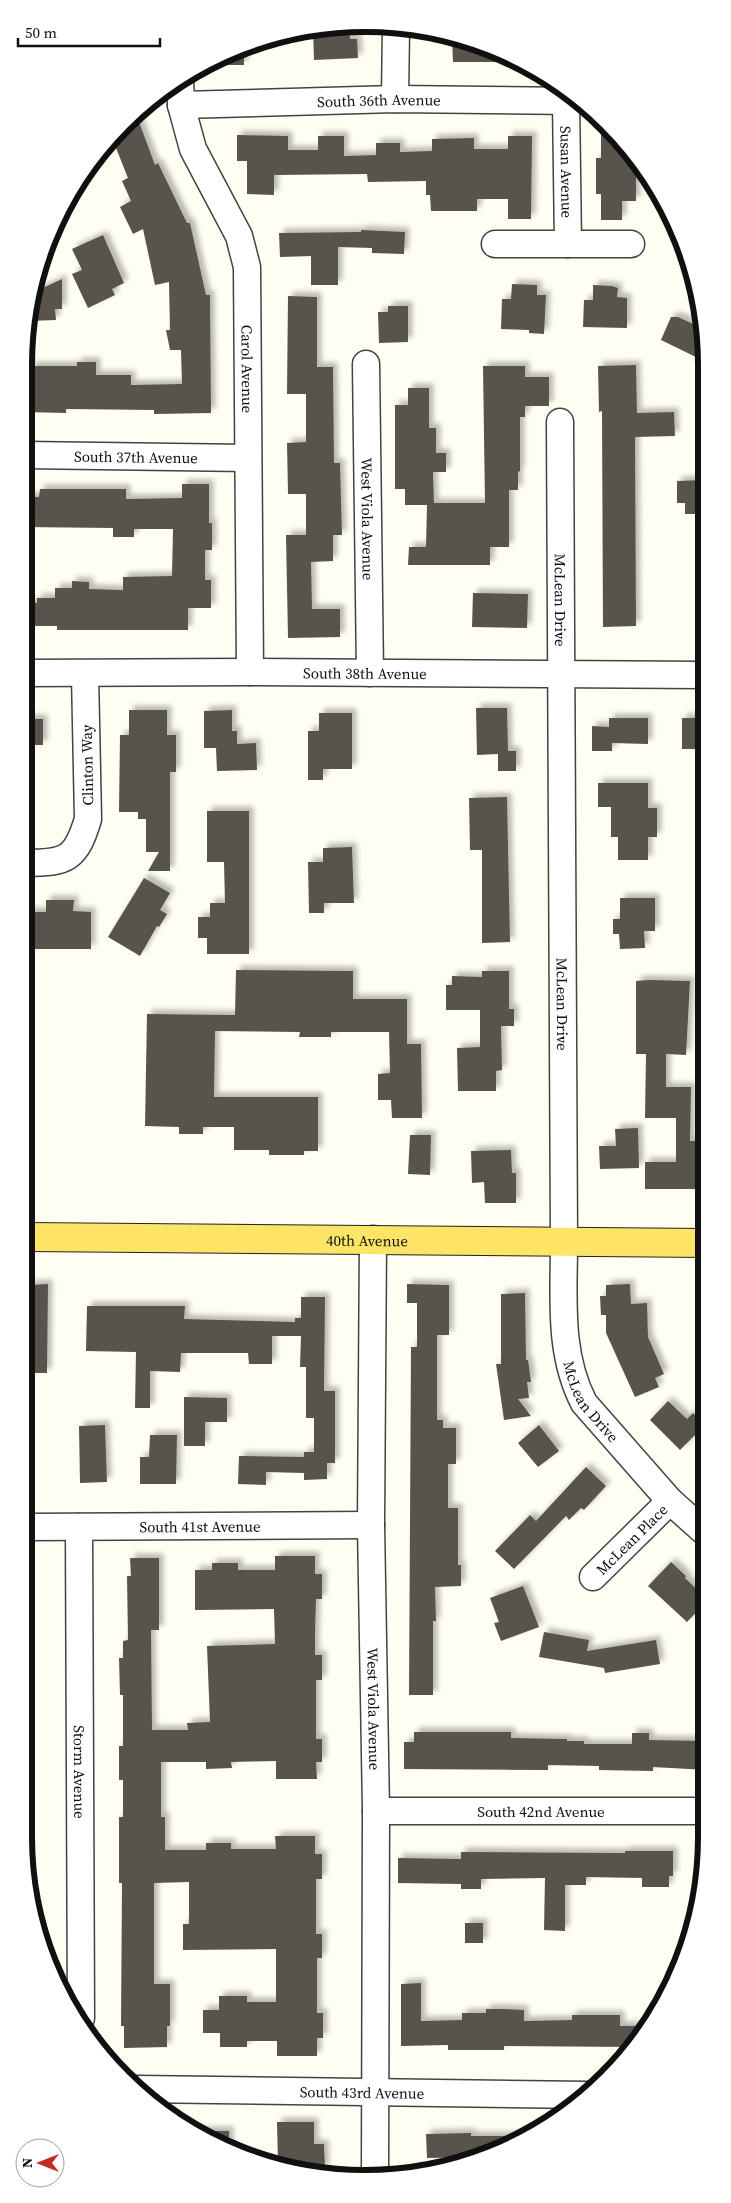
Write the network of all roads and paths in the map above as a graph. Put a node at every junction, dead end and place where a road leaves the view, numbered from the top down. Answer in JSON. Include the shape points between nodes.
{"nodes":[{"id":1,"x":396,"y":34,"type":"edge"},
{"id":2,"x":180,"y":89,"type":"edge"},
{"id":3,"x":396,"y":99,"type":"junction"},
{"id":4,"x":568,"y":101,"type":"edge"},
{"id":5,"x":570,"y":103,"type":"edge"},
{"id":6,"x":181,"y":105,"type":"junction"},
{"id":7,"x":495,"y":244,"type":"dead end"},
{"id":8,"x":568,"y":244,"type":"junction"},
{"id":9,"x":631,"y":244,"type":"dead end"},
{"id":10,"x":366,"y":364,"type":"dead end"},
{"id":11,"x":560,"y":422,"type":"dead end"},
{"id":12,"x":32,"y":455,"type":"edge"},
{"id":13,"x":248,"y":458,"type":"junction"},
{"id":14,"x":250,"y":672,"type":"junction"},
{"id":15,"x":32,"y":673,"type":"edge"},
{"id":16,"x":370,"y":673,"type":"junction"},
{"id":17,"x":84,"y":674,"type":"junction"},
{"id":18,"x":562,"y":675,"type":"junction"},
{"id":19,"x":698,"y":675,"type":"edge"},
{"id":20,"x":32,"y":863,"type":"edge"},
{"id":21,"x":32,"y":1237,"type":"edge"},
{"id":22,"x":373,"y":1240,"type":"junction"},
{"id":23,"x":564,"y":1242,"type":"junction"},
{"id":24,"x":698,"y":1243,"type":"edge"},
{"id":25,"x":670,"y":1501,"type":"junction"},
{"id":26,"x":371,"y":1525,"type":"junction"},
{"id":27,"x":698,"y":1526,"type":"edge"},
{"id":28,"x":32,"y":1527,"type":"edge"},
{"id":29,"x":79,"y":1527,"type":"junction"},
{"id":30,"x":593,"y":1577,"type":"dead end"},
{"id":31,"x":376,"y":1811,"type":"junction"},
{"id":32,"x":698,"y":1811,"type":"edge"},
{"id":33,"x":80,"y":2009,"type":"edge"},
{"id":34,"x":148,"y":2090,"type":"edge"},
{"id":35,"x":374,"y":2091,"type":"junction"},
{"id":36,"x":577,"y":2095,"type":"edge"},
{"id":37,"x":375,"y":2170,"type":"edge"}],
"edges":[{"from":1,"to":3,"type":"street"},
{"from":2,"to":6,"type":"street","name":"Carol Avenue"},
{"from":3,"to":4,"type":"street","name":"South 36th Avenue"},
{"from":3,"to":6,"type":"street","name":"South 36th Avenue"},
{"from":5,"to":8,"type":"street","name":"Susan Avenue"},
{"from":6,"to":13,"type":"street","name":"Carol Avenue","via":[[193,149],[239,236],[247,267]]},
{"from":7,"to":8,"type":"street"},
{"from":8,"to":9,"type":"street"},
{"from":10,"to":16,"type":"street","name":"West Viola Avenue"},
{"from":11,"to":18,"type":"street","name":"McLean Drive"},
{"from":12,"to":13,"type":"street","name":"South 37th Avenue"},
{"from":13,"to":14,"type":"street","name":"Carol Avenue"},
{"from":14,"to":16,"type":"street","name":"South 38th Avenue"},
{"from":14,"to":17,"type":"street","name":"South 38th Avenue"},
{"from":15,"to":17,"type":"street","name":"South 38th Avenue"},
{"from":16,"to":18,"type":"street","name":"South 38th Avenue"},
{"from":17,"to":20,"type":"street","name":"Clinton Way","via":[[88,819],[74,853],[57,861]]},
{"from":18,"to":19,"type":"street","name":"South 38th Avenue"},
{"from":18,"to":23,"type":"street","name":"McLean Drive"},
{"from":21,"to":22,"type":"main road","name":"40th Avenue"},
{"from":22,"to":23,"type":"main road","name":"40th Avenue"},
{"from":22,"to":26,"type":"street","name":"West Viola Avenue"},
{"from":23,"to":24,"type":"main road","name":"40th Avenue"},
{"from":23,"to":25,"type":"street","name":"McLean Drive","via":[[566,1357],[574,1385],[602,1425]]},
{"from":25,"to":27,"type":"street","name":"McLean Drive"},
{"from":25,"to":30,"type":"street","name":"McLean Place"},
{"from":26,"to":29,"type":"street","name":"South 41st Avenue"},
{"from":26,"to":31,"type":"street","name":"West Viola Avenue"},
{"from":28,"to":29,"type":"street","name":"South 41st Avenue"},
{"from":29,"to":33,"type":"street","name":"Storm Avenue"},
{"from":31,"to":32,"type":"street","name":"South 42nd Avenue"},
{"from":31,"to":35,"type":"street","name":"West Viola Avenue"},
{"from":34,"to":35,"type":"street","name":"South 43rd Avenue"},
{"from":35,"to":36,"type":"street","name":"South 43rd Avenue"},
{"from":35,"to":37,"type":"street","name":"West Viola Avenue"}]}
